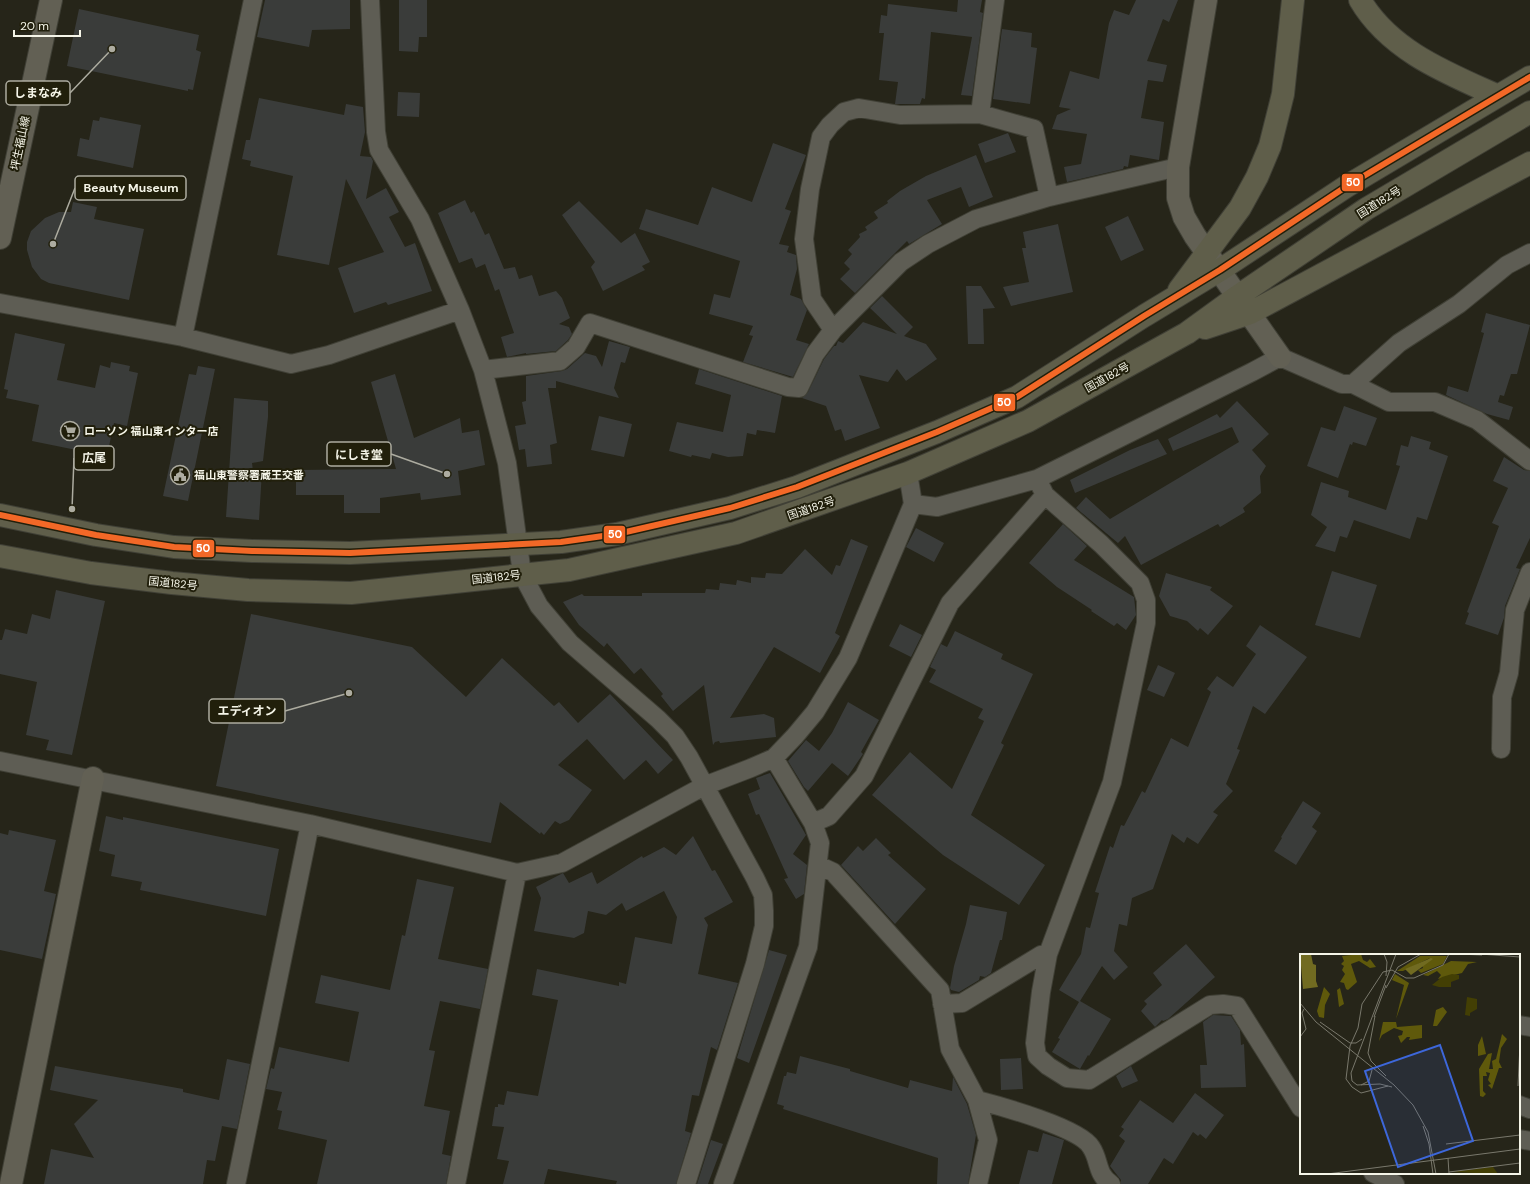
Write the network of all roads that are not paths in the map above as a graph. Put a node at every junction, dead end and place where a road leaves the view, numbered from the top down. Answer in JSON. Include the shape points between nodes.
{"nodes":[{"id":1,"x":51,"y":0,"type":"edge"},
{"id":2,"x":253,"y":0,"type":"edge"},
{"id":3,"x":370,"y":0,"type":"edge"},
{"id":4,"x":995,"y":0,"type":"edge"},
{"id":5,"x":1206,"y":0,"type":"edge"},
{"id":6,"x":1293,"y":0,"type":"edge"},
{"id":7,"x":1360,"y":0,"type":"edge"},
{"id":8,"x":1530,"y":77,"type":"edge"},
{"id":9,"x":1498,"y":96,"type":"junction"},
{"id":10,"x":1530,"y":112,"type":"edge"},
{"id":11,"x":980,"y":114,"type":"junction"},
{"id":12,"x":1530,"y":163,"type":"edge"},
{"id":13,"x":1178,"y":167,"type":"junction"},
{"id":14,"x":1049,"y":196,"type":"junction"},
{"id":15,"x":0,"y":238,"type":"edge"},
{"id":16,"x":1207,"y":251,"type":"junction"},
{"id":17,"x":1530,"y":253,"type":"edge"},
{"id":18,"x":1220,"y":270,"type":"junction"},
{"id":19,"x":1174,"y":298,"type":"junction"},
{"id":20,"x":0,"y":303,"type":"edge"},
{"id":21,"x":1244,"y":304,"type":"junction"},
{"id":22,"x":460,"y":310,"type":"junction"},
{"id":23,"x":833,"y":330,"type":"junction"},
{"id":24,"x":183,"y":337,"type":"junction"},
{"id":25,"x":1280,"y":357,"type":"junction"},
{"id":26,"x":483,"y":370,"type":"junction"},
{"id":27,"x":1354,"y":384,"type":"junction"},
{"id":28,"x":1530,"y":461,"type":"edge"},
{"id":29,"x":908,"y":473,"type":"junction"},
{"id":30,"x":1037,"y":479,"type":"junction"},
{"id":31,"x":1045,"y":495,"type":"junction"},
{"id":32,"x":914,"y":504,"type":"junction"},
{"id":33,"x":0,"y":515,"type":"edge"},
{"id":34,"x":517,"y":544,"type":"junction"},
{"id":35,"x":0,"y":556,"type":"edge"},
{"id":36,"x":1530,"y":572,"type":"edge"},
{"id":37,"x":522,"y":574,"type":"junction"},
{"id":38,"x":1500,"y":749,"type":"dead end"},
{"id":39,"x":774,"y":758,"type":"junction"},
{"id":40,"x":0,"y":761,"type":"edge"},
{"id":41,"x":92,"y":778,"type":"junction"},
{"id":42,"x":704,"y":786,"type":"junction"},
{"id":43,"x":813,"y":823,"type":"junction"},
{"id":44,"x":310,"y":824,"type":"junction"},
{"id":45,"x":818,"y":865,"type":"junction"},
{"id":46,"x":516,"y":873,"type":"junction"},
{"id":47,"x":1048,"y":954,"type":"junction"},
{"id":48,"x":942,"y":1004,"type":"junction"},
{"id":49,"x":1520,"y":1025,"type":"edge"},
{"id":50,"x":1530,"y":1027,"type":"edge"},
{"id":51,"x":977,"y":1100,"type":"junction"},
{"id":52,"x":1298,"y":1100,"type":"edge"},
{"id":53,"x":1520,"y":1105,"type":"edge"},
{"id":54,"x":1530,"y":1109,"type":"edge"},
{"id":55,"x":1520,"y":1139,"type":"edge"},
{"id":56,"x":1530,"y":1141,"type":"edge"},
{"id":57,"x":1375,"y":1174,"type":"edge"},
{"id":58,"x":11,"y":1184,"type":"edge"},
{"id":59,"x":236,"y":1184,"type":"edge"},
{"id":60,"x":456,"y":1184,"type":"edge"},
{"id":61,"x":686,"y":1184,"type":"edge"},
{"id":62,"x":723,"y":1184,"type":"edge"},
{"id":63,"x":978,"y":1184,"type":"edge"},
{"id":64,"x":1111,"y":1184,"type":"edge"},
{"id":65,"x":1395,"y":1184,"type":"edge"}],
"edges":[{"from":1,"to":15,"type":"street","name":"坪生福山線"},
{"from":2,"to":24,"type":"street"},
{"from":3,"to":22,"type":"street","via":[[379,150],[420,220]]},
{"from":4,"to":11,"type":"street"},
{"from":5,"to":13,"type":"street"},
{"from":6,"to":16,"type":"highway","via":[[1283,94],[1270,146],[1240,208]]},
{"from":7,"to":9,"type":"highway","via":[[1388,34],[1417,57]]},
{"from":8,"to":9,"type":"highway"},
{"from":9,"to":18,"type":"highway","via":[[1347,186]]},
{"from":10,"to":21,"type":"highway","name":"国道182号","via":[[1366,209]]},
{"from":11,"to":14,"type":"street","via":[[1034,129]]},
{"from":11,"to":23,"type":"street","via":[[900,115],[859,108],[844,112],[821,137],[810,189],[804,239],[812,299]]},
{"from":12,"to":21,"type":"highway"},
{"from":13,"to":14,"type":"street"},
{"from":13,"to":16,"type":"street","via":[[1178,198],[1184,217]]},
{"from":14,"to":23,"type":"street","via":[[976,219],[928,244],[901,262]]},
{"from":16,"to":18,"type":"street"},
{"from":16,"to":19,"type":"highway"},
{"from":17,"to":27,"type":"street","via":[[1507,265],[1459,304],[1399,343]]},
{"from":18,"to":19,"type":"highway"},
{"from":18,"to":21,"type":"street"},
{"from":19,"to":34,"type":"highway","via":[[1018,397],[797,487],[730,508],[617,534],[561,542]]},
{"from":20,"to":24,"type":"street"},
{"from":21,"to":25,"type":"street"},
{"from":21,"to":29,"type":"highway","name":"国道182号","via":[[1028,421]]},
{"from":22,"to":24,"type":"street","via":[[329,355],[291,364]]},
{"from":22,"to":26,"type":"street"},
{"from":23,"to":26,"type":"street","via":[[815,354],[799,388],[788,387],[590,323],[576,347],[560,361]]},
{"from":25,"to":27,"type":"street","via":[[1342,384]]},
{"from":25,"to":30,"type":"street"},
{"from":26,"to":34,"type":"street","via":[[507,463]]},
{"from":27,"to":28,"type":"street","via":[[1389,402],[1435,402],[1478,420]]},
{"from":29,"to":32,"type":"street"},
{"from":29,"to":37,"type":"highway","name":"国道182号","via":[[736,533],[569,570]]},
{"from":30,"to":31,"type":"street"},
{"from":30,"to":32,"type":"street","via":[[937,507]]},
{"from":31,"to":43,"type":"street","via":[[950,602],[864,776],[830,816]]},
{"from":31,"to":47,"type":"street","via":[[1101,544],[1140,583],[1146,600],[1146,623],[1112,782]]},
{"from":32,"to":39,"type":"street","via":[[848,658],[815,712]]},
{"from":33,"to":34,"type":"highway","via":[[96,535],[174,547],[252,552],[350,553]]},
{"from":34,"to":37,"type":"street"},
{"from":35,"to":37,"type":"highway","name":"国道182号","via":[[91,574],[248,590],[351,593]]},
{"from":36,"to":38,"type":"street","via":[[1516,610],[1509,673],[1502,697]]},
{"from":37,"to":42,"type":"street","via":[[539,606],[570,643],[675,736]]},
{"from":39,"to":42,"type":"street"},
{"from":39,"to":43,"type":"street"},
{"from":40,"to":41,"type":"street"},
{"from":41,"to":44,"type":"street"},
{"from":41,"to":58,"type":"street"},
{"from":42,"to":46,"type":"street","via":[[562,863]]},
{"from":42,"to":61,"type":"street","via":[[763,895],[764,926],[755,964]]},
{"from":43,"to":45,"type":"street","via":[[820,843]]},
{"from":44,"to":46,"type":"street"},
{"from":44,"to":59,"type":"street"},
{"from":45,"to":48,"type":"street","via":[[833,872],[940,990]]},
{"from":45,"to":62,"type":"street","via":[[808,946]]},
{"from":46,"to":60,"type":"street"},
{"from":47,"to":48,"type":"street","via":[[1041,955],[962,1003]]},
{"from":47,"to":52,"type":"street","via":[[1036,1035],[1037,1056],[1067,1078],[1089,1080],[1210,1005],[1223,1004],[1237,1006]]},
{"from":48,"to":51,"type":"street","via":[[950,1049]]},
{"from":49,"to":50,"type":"street"},
{"from":51,"to":63,"type":"street","via":[[988,1140]]},
{"from":51,"to":64,"type":"street","via":[[1074,1133],[1091,1146],[1103,1178]]},
{"from":53,"to":54,"type":"street"},
{"from":55,"to":56,"type":"street"},
{"from":57,"to":65,"type":"street"}]}
